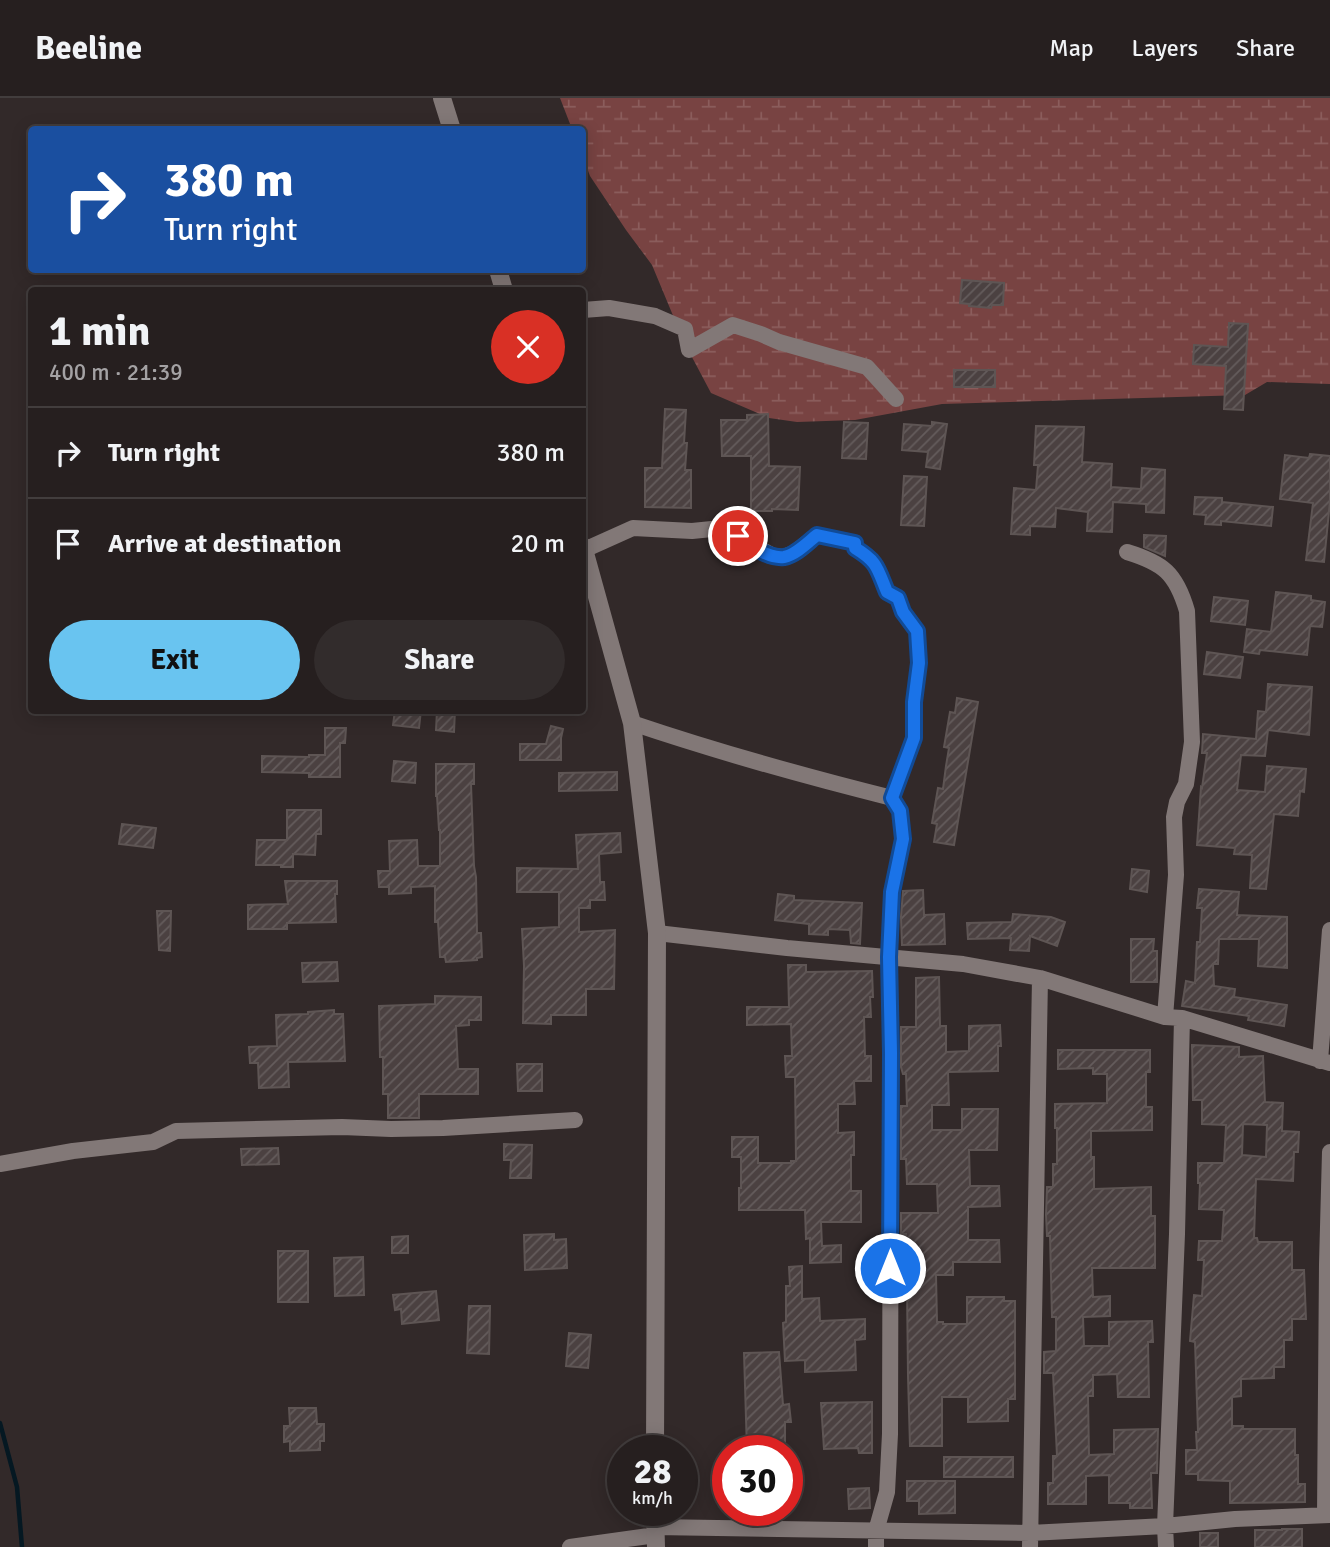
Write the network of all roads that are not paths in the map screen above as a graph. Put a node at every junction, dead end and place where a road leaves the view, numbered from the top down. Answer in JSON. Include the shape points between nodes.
{"nodes":[{"id":1,"x":442,"y":98,"type":"edge"},
{"id":2,"x":451,"y":126,"type":"edge"},
{"id":3,"x":586,"y":310,"type":"edge"},
{"id":4,"x":896,"y":399,"type":"dead end"},
{"id":5,"x":586,"y":547,"type":"edge"},
{"id":6,"x":1127,"y":552,"type":"dead end"},
{"id":7,"x":586,"y":559,"type":"edge"},
{"id":8,"x":632,"y":723,"type":"junction"},
{"id":9,"x":892,"y":798,"type":"junction"},
{"id":10,"x":1330,"y":930,"type":"edge"},
{"id":11,"x":657,"y":933,"type":"junction"},
{"id":12,"x":889,"y":957,"type":"junction"},
{"id":13,"x":1040,"y":978,"type":"junction"},
{"id":14,"x":1173,"y":1018,"type":"junction"},
{"id":15,"x":1325,"y":1062,"type":"edge"},
{"id":16,"x":575,"y":1120,"type":"dead end"},
{"id":17,"x":1330,"y":1152,"type":"edge"},
{"id":18,"x":0,"y":1164,"type":"edge"},
{"id":19,"x":655,"y":1435,"type":"edge"},
{"id":20,"x":1327,"y":1515,"type":"edge"},
{"id":21,"x":1165,"y":1526,"type":"junction"},
{"id":22,"x":655,"y":1530,"type":"edge"},
{"id":23,"x":876,"y":1539,"type":"edge"},
{"id":24,"x":1030,"y":1540,"type":"edge"},
{"id":25,"x":570,"y":1547,"type":"edge"},
{"id":26,"x":1166,"y":1547,"type":"edge"}],
"edges":[{"from":1,"to":2,"type":"street"},
{"from":3,"to":4,"type":"street","via":[[609,308],[655,316],[685,329],[689,350],[733,325],[867,367]]},
{"from":5,"to":9,"type":"street","via":[[634,528],[712,529],[784,557],[817,535],[855,543],[879,568],[887,592],[898,598],[917,631],[914,738]]},
{"from":6,"to":14,"type":"street","via":[[1164,568],[1182,594],[1187,611],[1192,742],[1174,817]]},
{"from":7,"to":8,"type":"street"},
{"from":8,"to":9,"type":"street"},
{"from":8,"to":11,"type":"street"},
{"from":9,"to":12,"type":"street","via":[[900,811],[903,839],[892,892]]},
{"from":10,"to":15,"type":"street"},
{"from":11,"to":12,"type":"street"},
{"from":11,"to":19,"type":"street"},
{"from":12,"to":13,"type":"street"},
{"from":12,"to":23,"type":"street","via":[[890,1434],[887,1492]]},
{"from":13,"to":14,"type":"street"},
{"from":13,"to":24,"type":"street"},
{"from":14,"to":15,"type":"street"},
{"from":14,"to":21,"type":"street","via":[[1177,1234]]},
{"from":16,"to":18,"type":"street","via":[[443,1128],[176,1131],[153,1142]]},
{"from":17,"to":20,"type":"street"},
{"from":20,"to":21,"type":"street"},
{"from":21,"to":24,"type":"street"},
{"from":21,"to":26,"type":"street"},
{"from":22,"to":23,"type":"street"},
{"from":22,"to":25,"type":"street"},
{"from":23,"to":24,"type":"street"}]}
